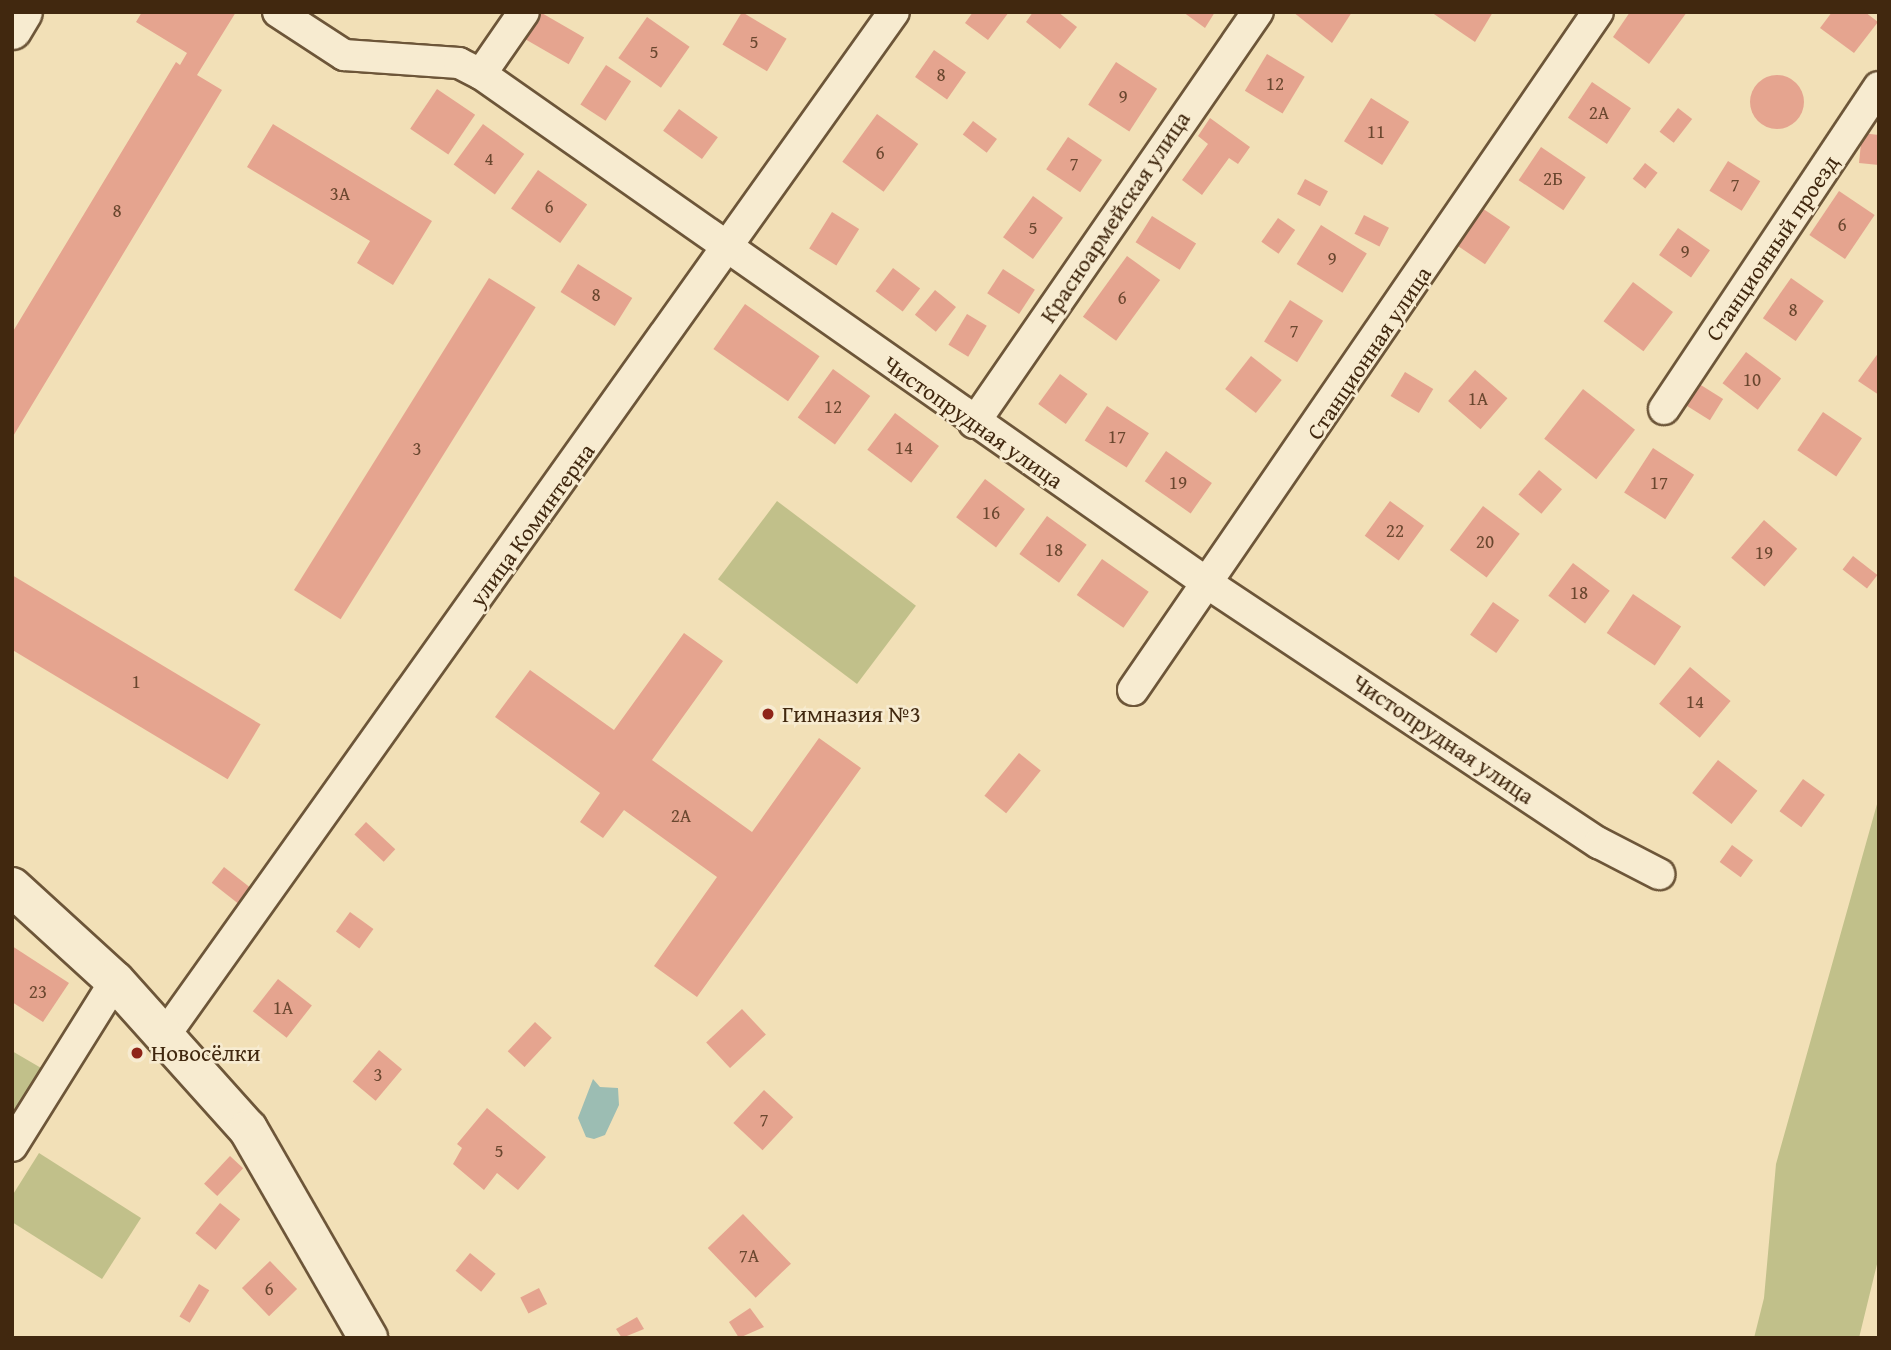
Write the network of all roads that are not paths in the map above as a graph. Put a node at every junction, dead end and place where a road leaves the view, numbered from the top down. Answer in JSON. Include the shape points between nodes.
{"nodes":[{"id":1,"x":23,"y":12,"type":"edge"},
{"id":2,"x":278,"y":12,"type":"edge"},
{"id":3,"x":524,"y":12,"type":"edge"},
{"id":4,"x":894,"y":12,"type":"edge"},
{"id":5,"x":1258,"y":12,"type":"edge"},
{"id":6,"x":1598,"y":12,"type":"edge"},
{"id":7,"x":12,"y":30,"type":"edge"},
{"id":8,"x":481,"y":75,"type":"junction"},
{"id":9,"x":1879,"y":87,"type":"edge"},
{"id":10,"x":726,"y":251,"type":"junction"},
{"id":11,"x":1664,"y":410,"type":"dead end"},
{"id":12,"x":974,"y":423,"type":"junction"},
{"id":13,"x":1210,"y":584,"type":"junction"},
{"id":14,"x":1133,"y":690,"type":"dead end"},
{"id":15,"x":1659,"y":874,"type":"dead end"},
{"id":16,"x":12,"y":887,"type":"edge"},
{"id":17,"x":115,"y":981,"type":"junction"},
{"id":18,"x":166,"y":1035,"type":"junction"},
{"id":19,"x":12,"y":1146,"type":"edge"},
{"id":20,"x":368,"y":1338,"type":"edge"}],
"edges":[{"from":1,"to":7,"type":"street"},
{"from":2,"to":8,"type":"street","name":"Чистопрудная улица","via":[[344,55],[458,63]]},
{"from":3,"to":8,"type":"street"},
{"from":4,"to":10,"type":"street","name":"улица Коминтерна"},
{"from":5,"to":12,"type":"street","name":"Красноармейская улица"},
{"from":6,"to":13,"type":"street","name":"Станционная улица"},
{"from":8,"to":10,"type":"street","name":"Чистопрудная улица"},
{"from":9,"to":11,"type":"street","name":"Станционный проезд"},
{"from":10,"to":12,"type":"street","name":"Чистопрудная улица"},
{"from":10,"to":18,"type":"street","name":"улица Коминтерна"},
{"from":12,"to":13,"type":"street","name":"Чистопрудная улица"},
{"from":13,"to":14,"type":"street","name":"Станционная улица"},
{"from":13,"to":15,"type":"street","name":"Чистопрудная улица","via":[[1599,843]]},
{"from":16,"to":17,"type":"main road"},
{"from":17,"to":18,"type":"main road"},
{"from":17,"to":19,"type":"street"},
{"from":18,"to":20,"type":"main road","via":[[248,1129]]}]}
